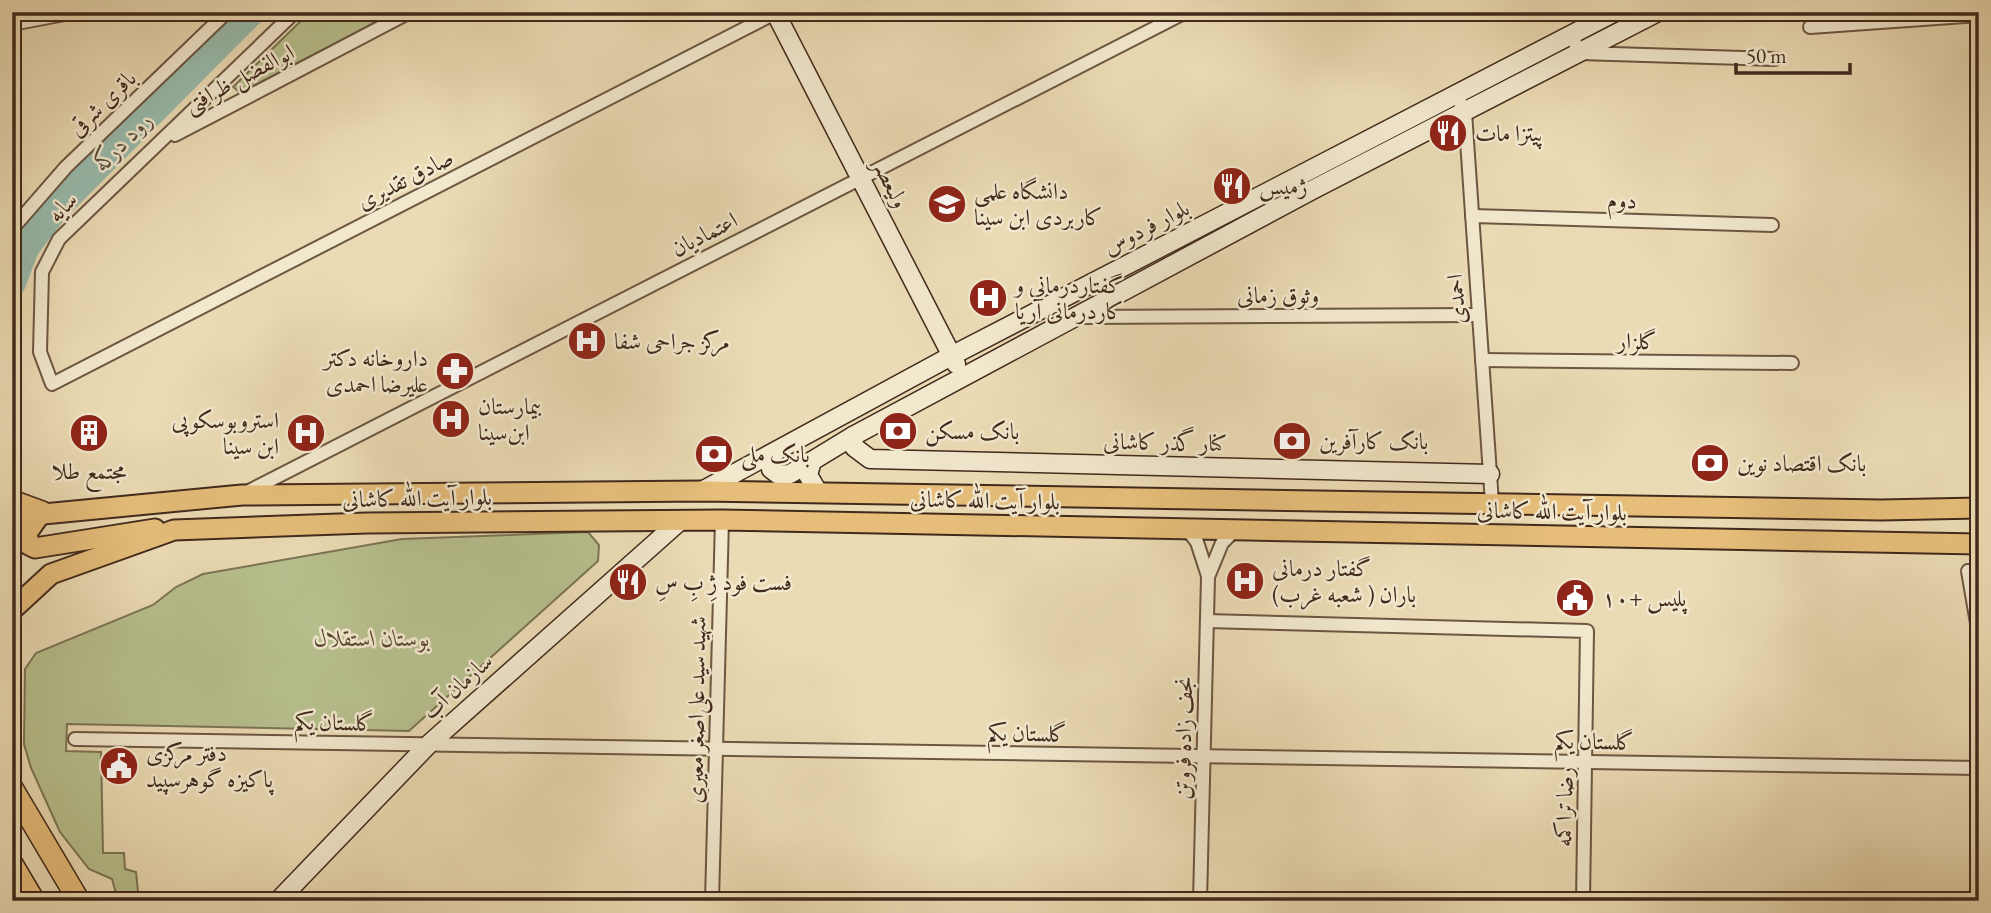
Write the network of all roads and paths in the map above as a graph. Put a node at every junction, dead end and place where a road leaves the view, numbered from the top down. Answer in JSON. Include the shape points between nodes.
{"nodes":[{"id":1,"x":75,"y":12,"type":"edge"},
{"id":2,"x":227,"y":12,"type":"edge"},
{"id":3,"x":295,"y":12,"type":"edge"},
{"id":4,"x":410,"y":12,"type":"edge"},
{"id":5,"x":1186,"y":12,"type":"edge"},
{"id":6,"x":1615,"y":12,"type":"edge"},
{"id":7,"x":1658,"y":12,"type":"edge"},
{"id":8,"x":776,"y":13,"type":"edge"},
{"id":9,"x":1979,"y":15,"type":"edge"},
{"id":10,"x":12,"y":24,"type":"edge"},
{"id":11,"x":1810,"y":27,"type":"dead end"},
{"id":12,"x":1571,"y":35,"type":"junction"},
{"id":13,"x":1580,"y":53,"type":"junction"},
{"id":14,"x":1775,"y":59,"type":"dead end"},
{"id":15,"x":1456,"y":94,"type":"junction"},
{"id":16,"x":1465,"y":112,"type":"junction"},
{"id":17,"x":162,"y":142,"type":"junction"},
{"id":18,"x":1305,"y":173,"type":"junction"},
{"id":19,"x":860,"y":177,"type":"junction"},
{"id":20,"x":1314,"y":189,"type":"junction"},
{"id":21,"x":1472,"y":216,"type":"junction"},
{"id":22,"x":1772,"y":225,"type":"dead end"},
{"id":23,"x":12,"y":229,"type":"edge"},
{"id":24,"x":1066,"y":296,"type":"junction"},
{"id":25,"x":1479,"y":316,"type":"junction"},
{"id":26,"x":1077,"y":317,"type":"junction"},
{"id":27,"x":953,"y":355,"type":"junction"},
{"id":28,"x":1482,"y":360,"type":"junction"},
{"id":29,"x":1792,"y":363,"type":"dead end"},
{"id":30,"x":962,"y":377,"type":"junction"},
{"id":31,"x":52,"y":384,"type":"joint"},
{"id":32,"x":853,"y":436,"type":"junction"},
{"id":33,"x":773,"y":453,"type":"junction"},
{"id":34,"x":812,"y":461,"type":"junction"},
{"id":35,"x":1490,"y":474,"type":"junction"},
{"id":36,"x":702,"y":491,"type":"junction"},
{"id":37,"x":818,"y":492,"type":"junction"},
{"id":38,"x":242,"y":495,"type":"junction"},
{"id":39,"x":12,"y":501,"type":"edge"},
{"id":40,"x":1492,"y":503,"type":"junction"},
{"id":41,"x":1979,"y":508,"type":"edge"},
{"id":42,"x":42,"y":512,"type":"junction"},
{"id":43,"x":12,"y":517,"type":"edge"},
{"id":44,"x":681,"y":520,"type":"junction"},
{"id":45,"x":722,"y":520,"type":"junction"},
{"id":46,"x":1187,"y":529,"type":"junction"},
{"id":47,"x":174,"y":530,"type":"junction"},
{"id":48,"x":1236,"y":530,"type":"junction"},
{"id":49,"x":1979,"y":544,"type":"edge"},
{"id":50,"x":1968,"y":571,"type":"dead end"},
{"id":51,"x":1208,"y":577,"type":"junction"},
{"id":52,"x":12,"y":610,"type":"edge"},
{"id":53,"x":1207,"y":621,"type":"junction"},
{"id":54,"x":1979,"y":635,"type":"edge"},
{"id":55,"x":75,"y":739,"type":"dead end"},
{"id":56,"x":428,"y":745,"type":"junction"},
{"id":57,"x":716,"y":749,"type":"junction"},
{"id":58,"x":1203,"y":757,"type":"junction"},
{"id":59,"x":1585,"y":762,"type":"junction"},
{"id":60,"x":1979,"y":768,"type":"edge"},
{"id":61,"x":12,"y":789,"type":"edge"},
{"id":62,"x":12,"y":864,"type":"edge"},
{"id":63,"x":34,"y":901,"type":"edge"},
{"id":64,"x":79,"y":901,"type":"edge"},
{"id":65,"x":278,"y":901,"type":"edge"},
{"id":66,"x":712,"y":901,"type":"edge"},
{"id":67,"x":1200,"y":901,"type":"edge"},
{"id":68,"x":1583,"y":901,"type":"edge"}],
"edges":[{"from":1,"to":10,"type":"street"},
{"from":2,"to":23,"type":"street","name":"باقری شرقی","via":[[66,167]]},
{"from":3,"to":17,"type":"street","name":"سایه"},
{"from":4,"to":17,"type":"street","name":"ابوالفضل ظرافتی"},
{"from":5,"to":19,"type":"street","name":"اعتمادیان"},
{"from":6,"to":12,"type":"main road","name":"بلوار فردوس"},
{"from":7,"to":13,"type":"main road","name":"بلوار فردوس"},
{"from":8,"to":19,"type":"main road","name":"ولیعصر"},
{"from":8,"to":31,"type":"street","name":"صادق تقدیری"},
{"from":9,"to":11,"type":"street"},
{"from":12,"to":13,"type":"street"},
{"from":12,"to":15,"type":"main road","name":"بلوار فردوس"},
{"from":13,"to":14,"type":"street"},
{"from":13,"to":16,"type":"main road","name":"بلوار فردوس"},
{"from":15,"to":16,"type":"street","name":"احمدی"},
{"from":15,"to":18,"type":"main road","name":"بلوار فردوس"},
{"from":16,"to":20,"type":"main road","name":"بلوار فردوس"},
{"from":16,"to":21,"type":"street","name":"احمدی"},
{"from":17,"to":31,"type":"street","name":"سایه","via":[[59,239],[42,272],[40,352]]},
{"from":18,"to":20,"type":"main road"},
{"from":18,"to":24,"type":"main road","name":"بلوار فردوس"},
{"from":19,"to":27,"type":"main road","name":"ولیعصر"},
{"from":19,"to":38,"type":"street","name":"اعتمادیان"},
{"from":20,"to":26,"type":"main road","name":"بلوار فردوس"},
{"from":21,"to":22,"type":"street","name":"دوم"},
{"from":21,"to":25,"type":"street","name":"احمدی"},
{"from":24,"to":26,"type":"main road"},
{"from":24,"to":27,"type":"main road","name":"بلوار فردوس"},
{"from":25,"to":26,"type":"street","name":"وثوق زمانی"},
{"from":25,"to":28,"type":"street","name":"احمدی"},
{"from":26,"to":30,"type":"main road","name":"بلوار فردوس"},
{"from":27,"to":30,"type":"main road","name":"ولیعصر"},
{"from":27,"to":33,"type":"main road","name":"بلوار فردوس"},
{"from":28,"to":29,"type":"street","name":"گلزار"},
{"from":28,"to":35,"type":"street","name":"احمدی"},
{"from":30,"to":32,"type":"main road","name":"بلوار فردوس"},
{"from":32,"to":34,"type":"main road","name":"بلوار فردوس"},
{"from":32,"to":35,"type":"main road","name":"کنار گذر کاشانی","via":[[854,446],[870,459]]},
{"from":33,"to":34,"type":"main road","name":"بلوار فردوس","via":[[771,469],[779,475]]},
{"from":33,"to":36,"type":"main road","name":"بلوار فردوس"},
{"from":34,"to":37,"type":"main road","via":[[808,475]]},
{"from":35,"to":40,"type":"street","name":"احمدی"},
{"from":36,"to":37,"type":"main road","name":"بلوار آیت الله کاشانی"},
{"from":36,"to":38,"type":"main road","name":"بلوار آیت الله کاشانی"},
{"from":37,"to":40,"type":"main road","name":"بلوار آیت الله کاشانی"},
{"from":38,"to":42,"type":"main road","name":"بلوار آیت الله کاشانی"},
{"from":39,"to":42,"type":"highway"},
{"from":40,"to":41,"type":"main road","name":"بلوار آیت الله کاشانی"},
{"from":42,"to":43,"type":"main road","name":"بلوار آیت الله کاشانی"},
{"from":42,"to":47,"type":"main road","via":[[27,533],[29,545],[35,548],[147,528]]},
{"from":44,"to":45,"type":"main road","name":"بلوار آیت الله کاشانی"},
{"from":44,"to":47,"type":"main road","name":"بلوار آیت الله کاشانی"},
{"from":44,"to":56,"type":"main road","name":"سازمان آب"},
{"from":45,"to":46,"type":"main road","name":"بلوار آیت الله کاشانی"},
{"from":45,"to":57,"type":"street","name":"شهید سید علی‌اصغر معیری"},
{"from":46,"to":48,"type":"main road","name":"بلوار آیت الله کاشانی"},
{"from":46,"to":51,"type":"street","name":"نجف زاده فروتن","via":[[1197,542]]},
{"from":47,"to":52,"type":"main road","name":"بلوار آیت الله کاشانی","via":[[51,574]]},
{"from":48,"to":49,"type":"main road","name":"بلوار آیت الله کاشانی"},
{"from":48,"to":51,"type":"street","name":"نجف زاده فروتن","via":[[1222,543]]},
{"from":50,"to":54,"type":"street"},
{"from":51,"to":53,"type":"street","name":"نجف زاده فروتن"},
{"from":53,"to":58,"type":"street","name":"نجف زاده فروتن"},
{"from":53,"to":59,"type":"street","name":"رضا تراکمه","via":[[1587,631]]},
{"from":55,"to":56,"type":"street","name":"گلستان یکم"},
{"from":56,"to":57,"type":"street","name":"گلستان یکم"},
{"from":56,"to":65,"type":"main road","name":"سازمان آب"},
{"from":57,"to":58,"type":"street","name":"گلستان یکم"},
{"from":57,"to":66,"type":"street","name":"شهید سید علی‌اصغر معیری"},
{"from":58,"to":59,"type":"street","name":"گلستان یکم"},
{"from":58,"to":67,"type":"street","name":"نجف زاده فروتن"},
{"from":59,"to":60,"type":"street","name":"گلستان یکم"},
{"from":59,"to":68,"type":"street","name":"رضا تراکمه"},
{"from":61,"to":64,"type":"highway"},
{"from":62,"to":63,"type":"highway"}]}
